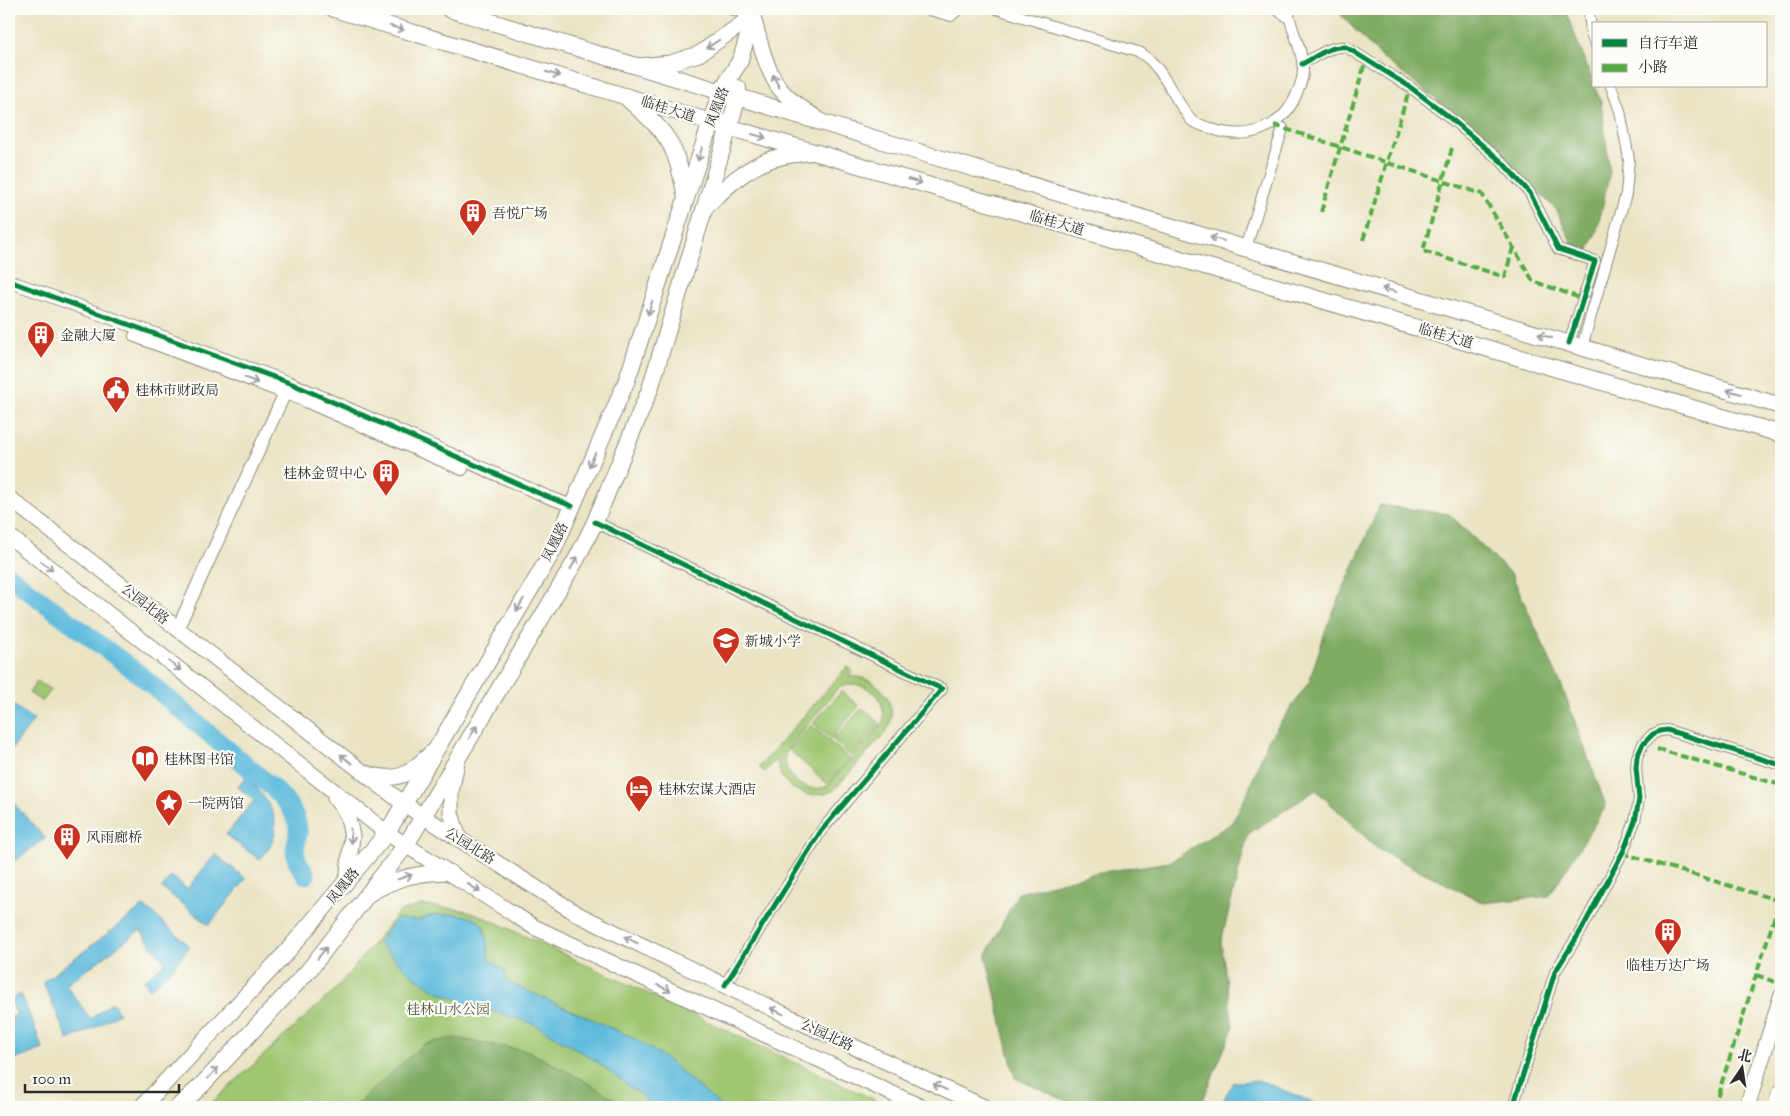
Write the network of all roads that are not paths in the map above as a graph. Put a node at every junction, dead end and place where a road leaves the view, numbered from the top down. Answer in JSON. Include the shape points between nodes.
{"nodes":[{"id":1,"x":334,"y":9,"type":"edge"},
{"id":2,"x":449,"y":9,"type":"edge"},
{"id":3,"x":731,"y":9,"type":"edge"},
{"id":4,"x":926,"y":9,"type":"edge"},
{"id":5,"x":959,"y":9,"type":"edge"},
{"id":6,"x":998,"y":9,"type":"edge"},
{"id":7,"x":1276,"y":9,"type":"edge"},
{"id":8,"x":1589,"y":9,"type":"edge"},
{"id":9,"x":754,"y":12,"type":"edge"},
{"id":10,"x":1288,"y":13,"type":"edge"},
{"id":11,"x":1592,"y":38,"type":"edge"},
{"id":12,"x":740,"y":61,"type":"junction"},
{"id":13,"x":1302,"y":64,"type":"junction"},
{"id":14,"x":638,"y":66,"type":"junction"},
{"id":15,"x":1612,"y":88,"type":"edge"},
{"id":16,"x":720,"y":92,"type":"junction"},
{"id":17,"x":624,"y":96,"type":"junction"},
{"id":18,"x":738,"y":97,"type":"junction"},
{"id":19,"x":711,"y":121,"type":"junction"},
{"id":20,"x":826,"y":123,"type":"junction"},
{"id":21,"x":728,"y":127,"type":"junction"},
{"id":22,"x":1283,"y":128,"type":"dead end"},
{"id":23,"x":812,"y":151,"type":"junction"},
{"id":24,"x":686,"y":199,"type":"junction"},
{"id":25,"x":704,"y":208,"type":"junction"},
{"id":26,"x":1246,"y":248,"type":"junction"},
{"id":27,"x":9,"y":281,"type":"edge"},
{"id":28,"x":9,"y":290,"type":"edge"},
{"id":29,"x":1575,"y":345,"type":"junction"},
{"id":30,"x":284,"y":386,"type":"junction"},
{"id":31,"x":1781,"y":406,"type":"edge"},
{"id":32,"x":1781,"y":434,"type":"edge"},
{"id":33,"x":9,"y":498,"type":"edge"},
{"id":34,"x":570,"y":510,"type":"junction"},
{"id":35,"x":594,"y":522,"type":"junction"},
{"id":36,"x":9,"y":536,"type":"edge"},
{"id":37,"x":175,"y":628,"type":"junction"},
{"id":38,"x":437,"y":747,"type":"junction"},
{"id":39,"x":457,"y":758,"type":"junction"},
{"id":40,"x":1781,"y":765,"type":"edge"},
{"id":41,"x":364,"y":773,"type":"junction"},
{"id":42,"x":320,"y":780,"type":"junction"},
{"id":43,"x":404,"y":804,"type":"junction"},
{"id":44,"x":423,"y":816,"type":"junction"},
{"id":45,"x":387,"y":832,"type":"junction"},
{"id":46,"x":459,"y":839,"type":"junction"},
{"id":47,"x":406,"y":845,"type":"junction"},
{"id":48,"x":449,"y":872,"type":"junction"},
{"id":49,"x":347,"y":882,"type":"junction"},
{"id":50,"x":366,"y":896,"type":"junction"},
{"id":51,"x":725,"y":986,"type":"junction"},
{"id":52,"x":1781,"y":997,"type":"edge"},
{"id":53,"x":1781,"y":1093,"type":"edge"},
{"id":54,"x":142,"y":1107,"type":"edge"},
{"id":55,"x":178,"y":1107,"type":"edge"},
{"id":56,"x":921,"y":1107,"type":"edge"},
{"id":57,"x":984,"y":1107,"type":"edge"},
{"id":58,"x":1513,"y":1107,"type":"edge"},
{"id":59,"x":1747,"y":1107,"type":"edge"},
{"id":60,"x":1777,"y":1107,"type":"edge"}],
"edges":[{"from":1,"to":17,"type":"main road","name":"临桂大道","one_way":true},
{"from":2,"to":14,"type":"main road","name":"临桂大道"},
{"from":3,"to":9,"type":"street"},
{"from":4,"to":5,"type":"street","via":[[951,16]]},
{"from":6,"to":13,"type":"street","via":[[1141,53],[1154,64],[1191,120],[1222,132],[1257,131],[1274,124],[1294,102],[1302,81]]},
{"from":7,"to":10,"type":"street"},
{"from":8,"to":11,"type":"street"},
{"from":9,"to":12,"type":"main road"},
{"from":9,"to":14,"type":"main road","one_way":true,"via":[[699,54],[670,63]]},
{"from":20,"to":9,"type":"main road","one_way":true,"via":[[793,102],[780,89],[767,62]]},
{"from":10,"to":13,"type":"street"},
{"from":12,"to":16,"type":"main road","name":"凤凰路"},
{"from":12,"to":18,"type":"main road","name":"凤凰路"},
{"from":13,"to":29,"type":"street","via":[[1329,50],[1346,47],[1443,112],[1517,177],[1530,193],[1556,248],[1595,261]]},
{"from":14,"to":16,"type":"main road","name":"临桂大道"},
{"from":15,"to":29,"type":"street","via":[[1620,111],[1629,159],[1626,194]]},
{"from":16,"to":18,"type":"main road","name":"临桂大道"},
{"from":16,"to":19,"type":"main road","name":"凤凰路"},
{"from":17,"to":19,"type":"main road","name":"临桂大道"},
{"from":17,"to":24,"type":"main road","via":[[657,126],[674,150]]},
{"from":18,"to":20,"type":"main road","name":"临桂大道"},
{"from":18,"to":21,"type":"main road","name":"凤凰路"},
{"from":19,"to":21,"type":"main road","name":"临桂大道"},
{"from":19,"to":24,"type":"main road","name":"凤凰路","one_way":true},
{"from":26,"to":20,"type":"main road","name":"临桂大道","one_way":true},
{"from":21,"to":23,"type":"main road","name":"临桂大道","one_way":true},
{"from":21,"to":25,"type":"main road","name":"凤凰路"},
{"from":22,"to":26,"type":"street"},
{"from":23,"to":25,"type":"main road","via":[[753,167]]},
{"from":23,"to":32,"type":"main road","name":"临桂大道","one_way":true},
{"from":24,"to":34,"type":"main road","name":"凤凰路","one_way":true,"via":[[627,380]]},
{"from":25,"to":35,"type":"main road","name":"凤凰路","via":[[650,389]]},
{"from":29,"to":26,"type":"main road","name":"临桂大道","one_way":true},
{"from":27,"to":30,"type":"street"},
{"from":28,"to":30,"type":"street","one_way":true},
{"from":31,"to":29,"type":"main road","name":"临桂大道","one_way":true},
{"from":30,"to":34,"type":"street","via":[[543,495]]},
{"from":30,"to":37,"type":"street"},
{"from":33,"to":37,"type":"main road","name":"公园北路"},
{"from":34,"to":38,"type":"main road","name":"凤凰路","one_way":true,"via":[[554,548]]},
{"from":39,"to":35,"type":"main road","name":"凤凰路","one_way":true,"via":[[576,560]]},
{"from":35,"to":51,"type":"street","via":[[942,689],[821,831]]},
{"from":36,"to":42,"type":"main road","name":"公园北路","one_way":true},
{"from":41,"to":37,"type":"main road","name":"公园北路","one_way":true},
{"from":38,"to":41,"type":"main road","via":[[416,768],[402,776],[381,778]]},
{"from":38,"to":43,"type":"main road","name":"凤凰路"},
{"from":39,"to":44,"type":"main road","name":"凤凰路"},
{"from":39,"to":46,"type":"main road","via":[[451,813]]},
{"from":40,"to":58,"type":"street","via":[[1667,730],[1656,732],[1648,739],[1636,760],[1639,799],[1635,821],[1622,854],[1555,972]]},
{"from":41,"to":43,"type":"main road","name":"公园北路"},
{"from":42,"to":45,"type":"main road","name":"公园北路"},
{"from":42,"to":49,"type":"main road","one_way":true,"via":[[347,814],[352,836]]},
{"from":43,"to":44,"type":"main road","name":"公园北路"},
{"from":43,"to":45,"type":"main road","name":"凤凰路"},
{"from":44,"to":46,"type":"main road","name":"公园北路"},
{"from":44,"to":47,"type":"main road","name":"凤凰路"},
{"from":45,"to":47,"type":"main road","name":"公园北路"},
{"from":45,"to":49,"type":"main road","name":"凤凰路"},
{"from":51,"to":46,"type":"main road","name":"公园北路","one_way":true,"via":[[579,915]]},
{"from":47,"to":48,"type":"main road","name":"公园北路"},
{"from":47,"to":50,"type":"main road","name":"凤凰路"},
{"from":50,"to":48,"type":"main road","one_way":true,"via":[[410,875]]},
{"from":48,"to":56,"type":"main road","name":"公园北路","one_way":true,"via":[[534,927]]},
{"from":49,"to":54,"type":"main road","name":"凤凰路","via":[[285,954]]},
{"from":55,"to":50,"type":"main road","name":"凤凰路","one_way":true,"via":[[202,1086],[309,970]]},
{"from":57,"to":51,"type":"main road","name":"公园北路","one_way":true},
{"from":52,"to":59,"type":"main road"},
{"from":53,"to":60,"type":"highway"}]}
